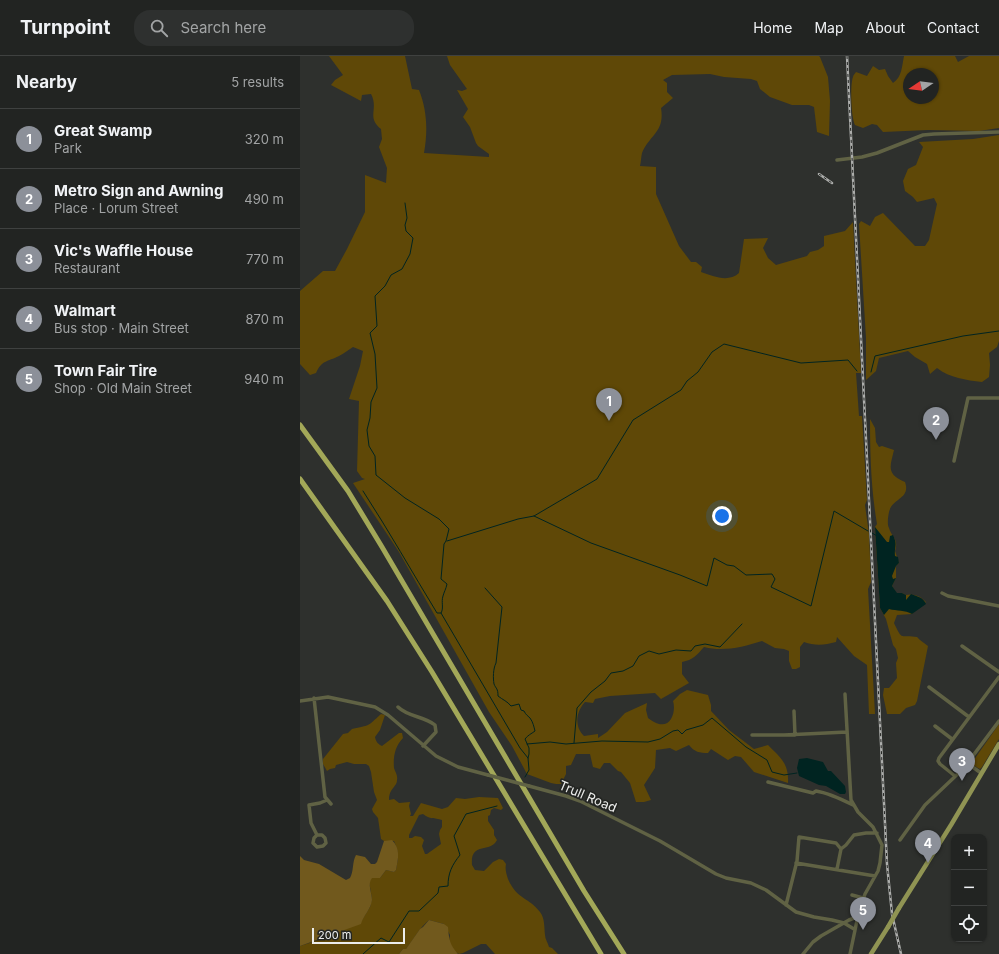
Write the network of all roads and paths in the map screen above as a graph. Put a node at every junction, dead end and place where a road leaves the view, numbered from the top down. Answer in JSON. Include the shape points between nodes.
{"nodes":[{"id":1,"x":999,"y":132,"type":"edge"},
{"id":2,"x":838,"y":160,"type":"dead end"},
{"id":3,"x":999,"y":398,"type":"edge"},
{"id":4,"x":300,"y":425,"type":"edge"},
{"id":5,"x":954,"y":461,"type":"dead end"},
{"id":6,"x":300,"y":479,"type":"edge"},
{"id":7,"x":942,"y":593,"type":"dead end"},
{"id":8,"x":999,"y":606,"type":"edge"},
{"id":9,"x":962,"y":646,"type":"dead end"},
{"id":10,"x":999,"y":672,"type":"edge"},
{"id":11,"x":999,"y":677,"type":"edge"},
{"id":12,"x":929,"y":687,"type":"dead end"},
{"id":13,"x":845,"y":694,"type":"dead end"},
{"id":14,"x":314,"y":698,"type":"junction"},
{"id":15,"x":300,"y":701,"type":"edge"},
{"id":16,"x":398,"y":707,"type":"dead end"},
{"id":17,"x":794,"y":711,"type":"dead end"},
{"id":18,"x":969,"y":718,"type":"junction"},
{"id":19,"x":999,"y":721,"type":"edge"},
{"id":20,"x":935,"y":726,"type":"dead end"},
{"id":21,"x":847,"y":732,"type":"junction"},
{"id":22,"x":752,"y":735,"type":"dead end"},
{"id":23,"x":795,"y":735,"type":"junction"},
{"id":24,"x":952,"y":740,"type":"junction"},
{"id":25,"x":999,"y":744,"type":"edge"},
{"id":26,"x":423,"y":746,"type":"junction"},
{"id":27,"x":967,"y":764,"type":"junction"},
{"id":28,"x":981,"y":773,"type":"junction"},
{"id":29,"x":955,"y":776,"type":"junction"},
{"id":30,"x":768,"y":782,"type":"dead end"},
{"id":31,"x":327,"y":800,"type":"junction"},
{"id":32,"x":331,"y":804,"type":"dead end"},
{"id":33,"x":853,"y":805,"type":"junction"},
{"id":34,"x":877,"y":833,"type":"junction"},
{"id":35,"x":317,"y":835,"type":"dead end"},
{"id":36,"x":900,"y":840,"type":"dead end"},
{"id":37,"x":841,"y":849,"type":"junction"},
{"id":38,"x":796,"y":863,"type":"junction"},
{"id":39,"x":837,"y":870,"type":"junction"},
{"id":40,"x":875,"y":876,"type":"junction"},
{"id":41,"x":852,"y":894,"type":"dead end"},
{"id":42,"x":863,"y":898,"type":"junction"},
{"id":43,"x":786,"y":905,"type":"junction"},
{"id":44,"x":857,"y":917,"type":"junction"},
{"id":45,"x":844,"y":923,"type":"junction"},
{"id":46,"x":854,"y":929,"type":"junction"},
{"id":47,"x":601,"y":954,"type":"edge"},
{"id":48,"x":625,"y":954,"type":"edge"},
{"id":49,"x":803,"y":954,"type":"edge"},
{"id":50,"x":850,"y":954,"type":"edge"},
{"id":51,"x":871,"y":954,"type":"edge"}],
"edges":[{"from":1,"to":2,"type":"street","via":[[923,135],[877,153]]},
{"from":3,"to":5,"type":"street","via":[[968,398]]},
{"from":4,"to":48,"type":"highway","via":[[379,541]]},
{"from":6,"to":47,"type":"highway","via":[[425,660]]},
{"from":7,"to":8,"type":"street"},
{"from":9,"to":10,"type":"street"},
{"from":11,"to":18,"type":"street"},
{"from":12,"to":18,"type":"street"},
{"from":13,"to":21,"type":"street"},
{"from":14,"to":15,"type":"street","name":"Trull Road"},
{"from":14,"to":26,"type":"street","name":"Trull Road","via":[[331,697],[378,708]]},
{"from":14,"to":31,"type":"street"},
{"from":16,"to":26,"type":"street","via":[[404,713],[435,725],[436,732]]},
{"from":17,"to":23,"type":"street"},
{"from":18,"to":24,"type":"street"},
{"from":19,"to":27,"type":"street"},
{"from":20,"to":24,"type":"street"},
{"from":21,"to":23,"type":"street"},
{"from":21,"to":33,"type":"street","via":[[850,795]]},
{"from":22,"to":23,"type":"street"},
{"from":24,"to":29,"type":"street","via":[[938,761]]},
{"from":25,"to":28,"type":"main road"},
{"from":26,"to":43,"type":"street","name":"Trull Road","bridge":true,"via":[[436,756],[461,768],[574,798],[660,841],[716,874],[766,890]]},
{"from":27,"to":28,"type":"street"},
{"from":27,"to":29,"type":"street"},
{"from":28,"to":51,"type":"main road","bridge":true},
{"from":29,"to":36,"type":"street","via":[[925,805]]},
{"from":30,"to":33,"type":"street","via":[[836,796]]},
{"from":31,"to":32,"type":"street"},
{"from":31,"to":35,"type":"street","via":[[309,805],[311,824]]},
{"from":33,"to":34,"type":"street"},
{"from":34,"to":37,"type":"street","via":[[854,835]]},
{"from":34,"to":40,"type":"street","via":[[882,845],[880,863]]},
{"from":37,"to":38,"type":"street","via":[[836,843],[799,837]]},
{"from":37,"to":39,"type":"street"},
{"from":38,"to":39,"type":"street"},
{"from":38,"to":43,"type":"street"},
{"from":39,"to":40,"type":"street"},
{"from":40,"to":42,"type":"street"},
{"from":41,"to":42,"type":"street"},
{"from":42,"to":44,"type":"street"},
{"from":43,"to":45,"type":"street","name":"Trull Road","via":[[801,914]]},
{"from":44,"to":45,"type":"street"},
{"from":44,"to":46,"type":"street"},
{"from":45,"to":46,"type":"street","name":"Trull Road"},
{"from":45,"to":49,"type":"street","via":[[813,942]]},
{"from":46,"to":50,"type":"street"}]}
